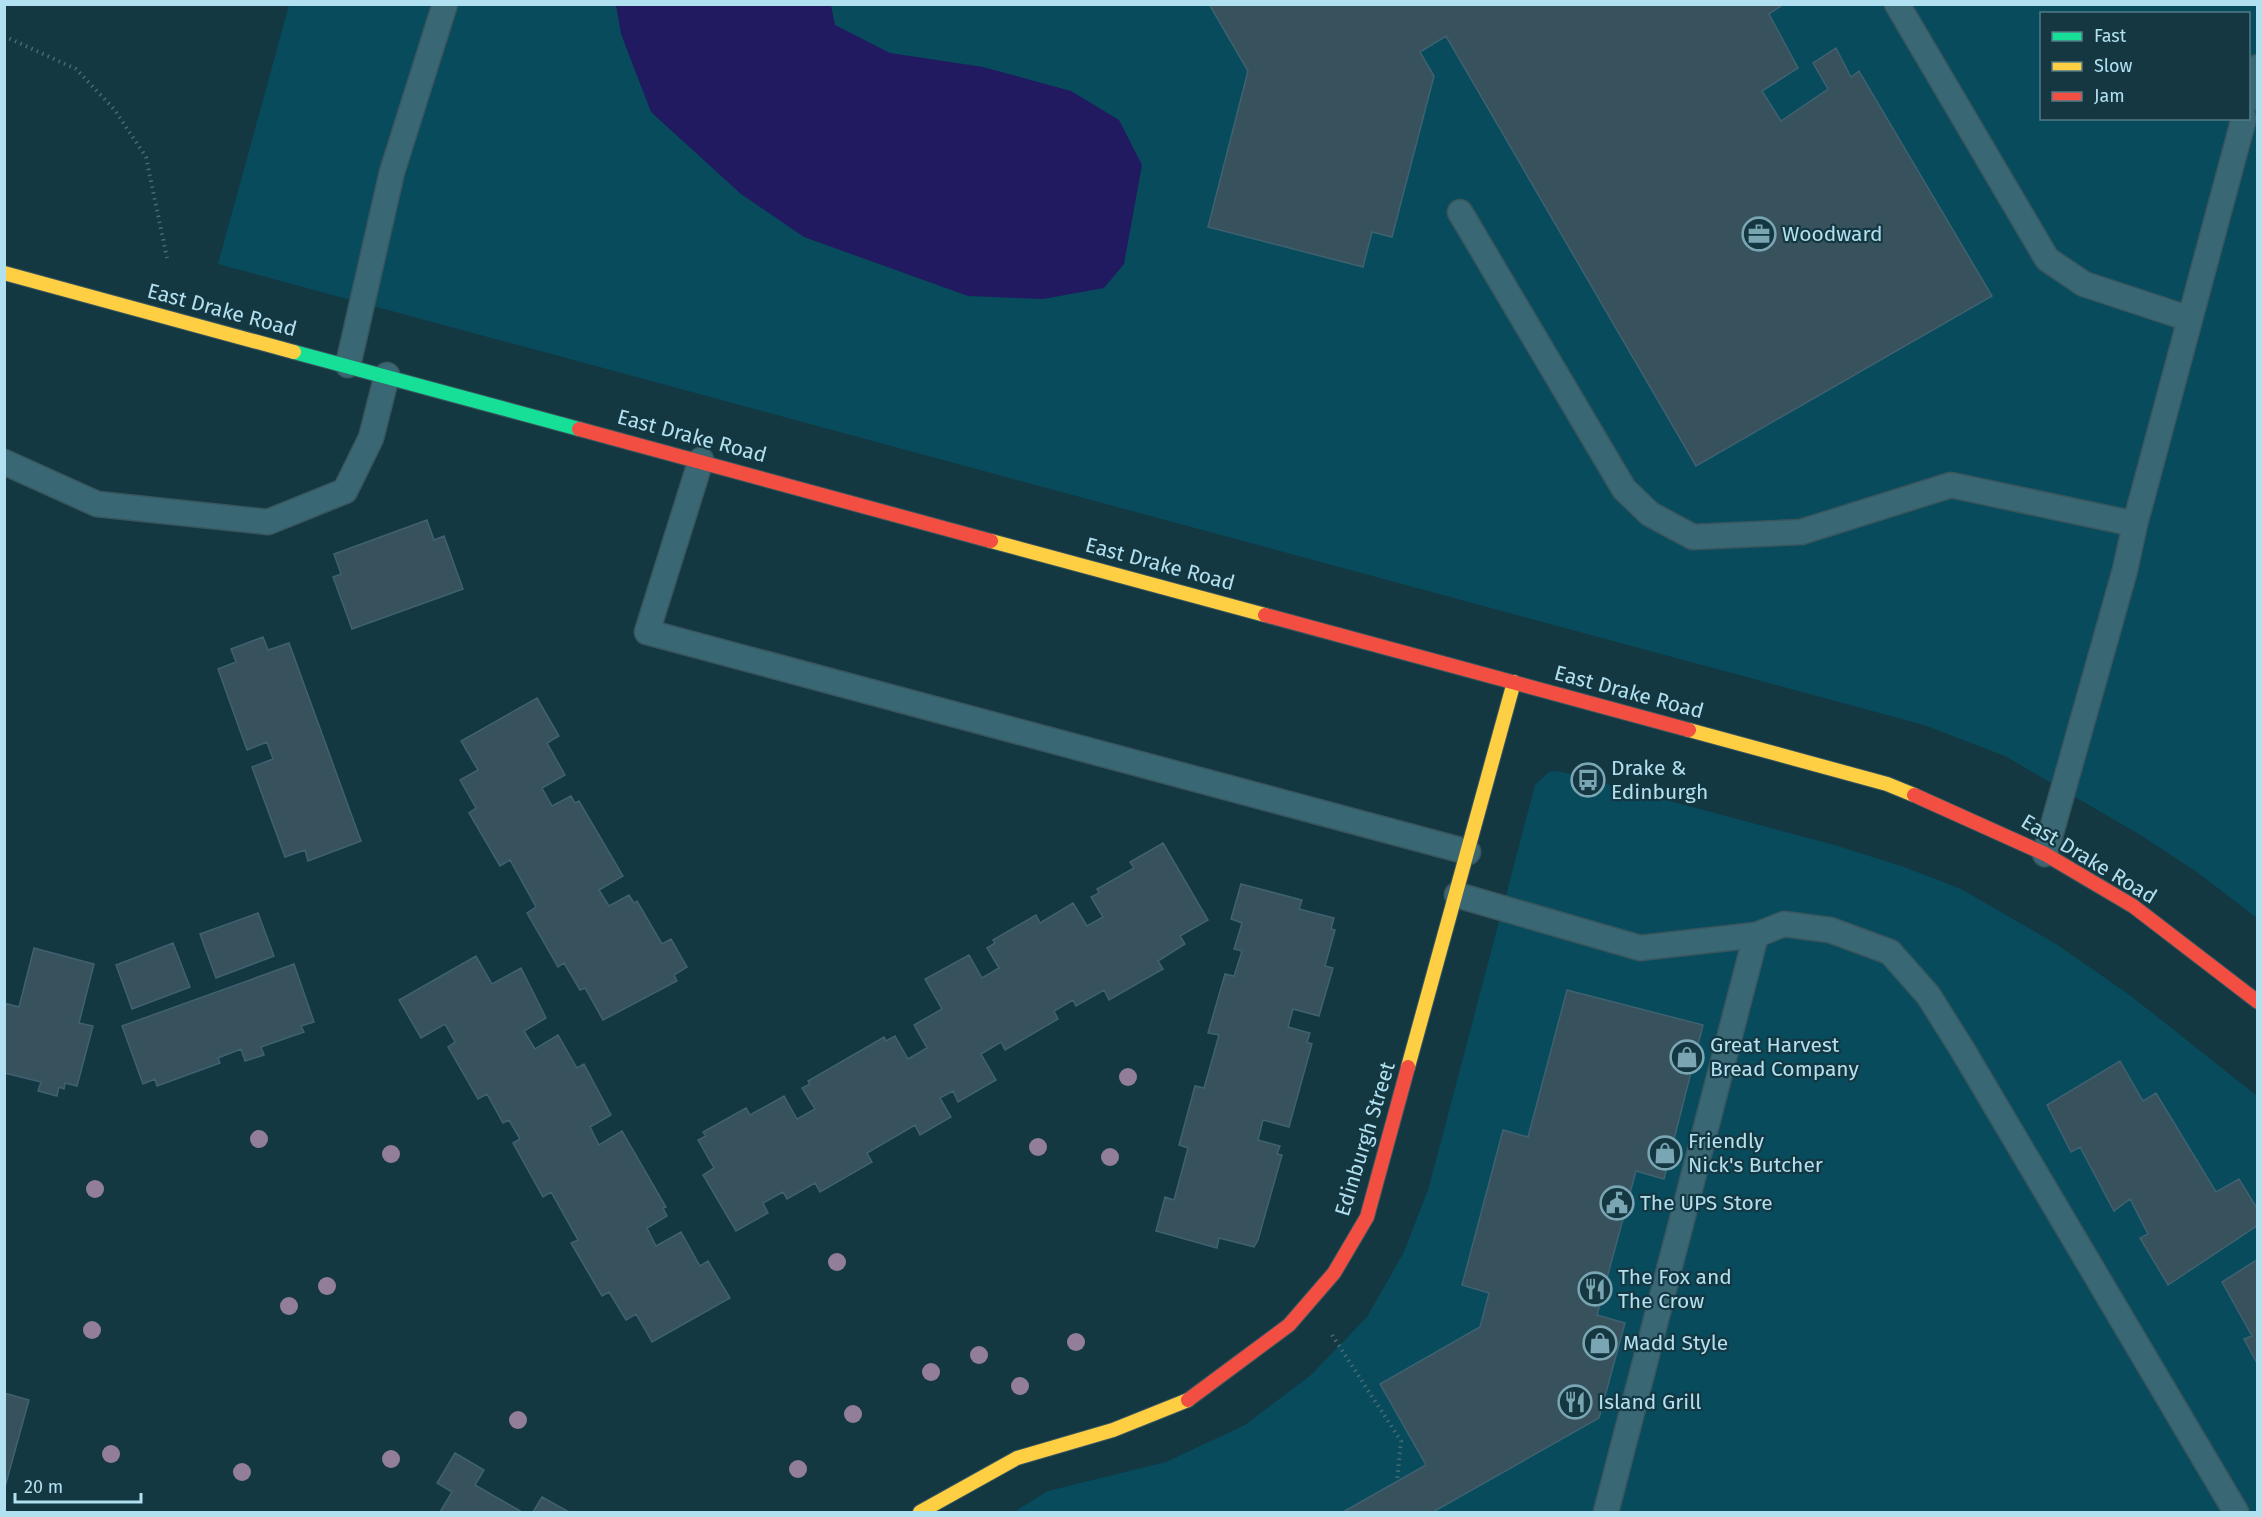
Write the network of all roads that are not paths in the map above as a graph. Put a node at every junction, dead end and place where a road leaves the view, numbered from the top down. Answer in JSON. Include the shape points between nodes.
{"nodes":[{"id":1,"x":445,"y":4,"type":"edge"},
{"id":2,"x":1897,"y":4,"type":"edge"},
{"id":3,"x":2258,"y":67,"type":"edge"},
{"id":4,"x":2250,"y":93,"type":"edge"},
{"id":5,"x":2243,"y":120,"type":"edge"},
{"id":6,"x":1460,"y":212,"type":"dead end"},
{"id":7,"x":4,"y":273,"type":"edge"},
{"id":8,"x":2190,"y":319,"type":"junction"},
{"id":9,"x":348,"y":365,"type":"junction"},
{"id":10,"x":387,"y":375,"type":"junction"},
{"id":11,"x":701,"y":460,"type":"junction"},
{"id":12,"x":4,"y":462,"type":"edge"},
{"id":13,"x":2135,"y":524,"type":"junction"},
{"id":14,"x":1514,"y":682,"type":"junction"},
{"id":15,"x":1468,"y":852,"type":"junction"},
{"id":16,"x":2045,"y":854,"type":"junction"},
{"id":17,"x":1457,"y":895,"type":"junction"},
{"id":18,"x":1756,"y":936,"type":"junction"},
{"id":19,"x":2258,"y":1002,"type":"edge"},
{"id":20,"x":920,"y":1512,"type":"edge"},
{"id":21,"x":1606,"y":1512,"type":"edge"},
{"id":22,"x":2236,"y":1512,"type":"edge"}],
"edges":[{"from":1,"to":9,"type":"lane","via":[[392,172]]},
{"from":2,"to":8,"type":"lane","via":[[2047,259],[2084,284]]},
{"from":3,"to":4,"type":"lane"},
{"from":5,"to":8,"type":"lane"},
{"from":6,"to":13,"type":"lane","via":[[1624,489],[1650,514],[1693,537],[1801,532],[1951,485]]},
{"from":7,"to":9,"type":"main road","name":"East Drake Road"},
{"from":8,"to":13,"type":"lane"},
{"from":9,"to":10,"type":"main road","name":"East Drake Road"},
{"from":10,"to":11,"type":"main road","name":"East Drake Road"},
{"from":10,"to":12,"type":"lane","via":[[371,438],[345,491],[268,522],[97,504]]},
{"from":11,"to":14,"type":"main road","name":"East Drake Road"},
{"from":11,"to":15,"type":"lane","via":[[647,632]]},
{"from":13,"to":16,"type":"lane"},
{"from":14,"to":15,"type":"main road","name":"Edinburgh Street"},
{"from":14,"to":16,"type":"main road","name":"East Drake Road","via":[[1887,784]]},
{"from":15,"to":17,"type":"main road","name":"Edinburgh Street"},
{"from":16,"to":19,"type":"main road","name":"East Drake Road","via":[[2133,906]]},
{"from":17,"to":18,"type":"lane","via":[[1640,948]]},
{"from":17,"to":20,"type":"main road","name":"Edinburgh Street","via":[[1367,1217],[1334,1273],[1311,1302],[1289,1325],[1190,1399],[1113,1430],[1017,1458]]},
{"from":18,"to":21,"type":"lane"},
{"from":18,"to":22,"type":"lane","via":[[1784,924],[1830,930],[1890,952],[1928,995]]}]}
